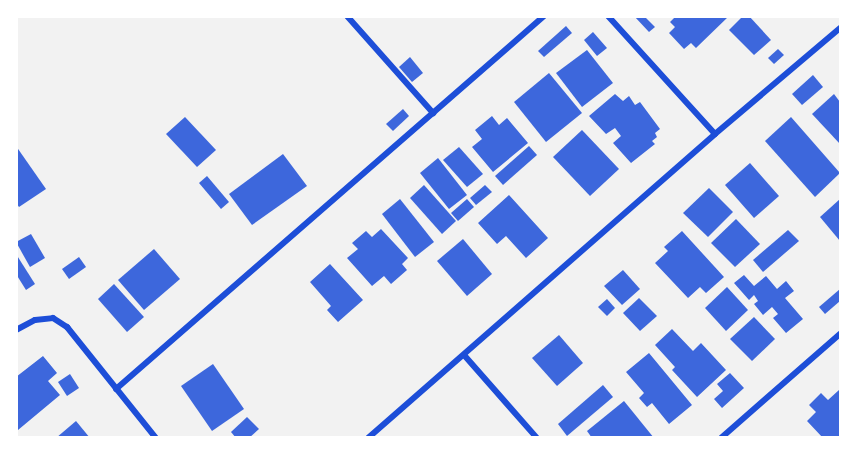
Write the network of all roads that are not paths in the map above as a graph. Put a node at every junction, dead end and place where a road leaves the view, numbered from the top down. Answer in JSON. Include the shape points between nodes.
{"nodes":[{"id":1,"x":347,"y":16,"type":"edge"},
{"id":2,"x":544,"y":16,"type":"edge"},
{"id":3,"x":608,"y":16,"type":"edge"},
{"id":4,"x":840,"y":28,"type":"edge"},
{"id":5,"x":433,"y":113,"type":"junction"},
{"id":6,"x":715,"y":134,"type":"junction"},
{"id":7,"x":16,"y":330,"type":"edge"},
{"id":8,"x":840,"y":334,"type":"edge"},
{"id":9,"x":464,"y":355,"type":"junction"},
{"id":10,"x":116,"y":388,"type":"junction"},
{"id":11,"x":156,"y":438,"type":"edge"},
{"id":12,"x":368,"y":438,"type":"edge"},
{"id":13,"x":537,"y":438,"type":"edge"},
{"id":14,"x":721,"y":438,"type":"edge"}],
"edges":[{"from":1,"to":5,"type":"street"},
{"from":2,"to":5,"type":"street"},
{"from":3,"to":6,"type":"street"},
{"from":4,"to":6,"type":"street"},
{"from":5,"to":10,"type":"street"},
{"from":6,"to":9,"type":"street"},
{"from":7,"to":10,"type":"street","via":[[34,320],[53,318],[67,327]]},
{"from":8,"to":14,"type":"street"},
{"from":9,"to":12,"type":"street"},
{"from":9,"to":13,"type":"street"},
{"from":10,"to":11,"type":"street"}]}
